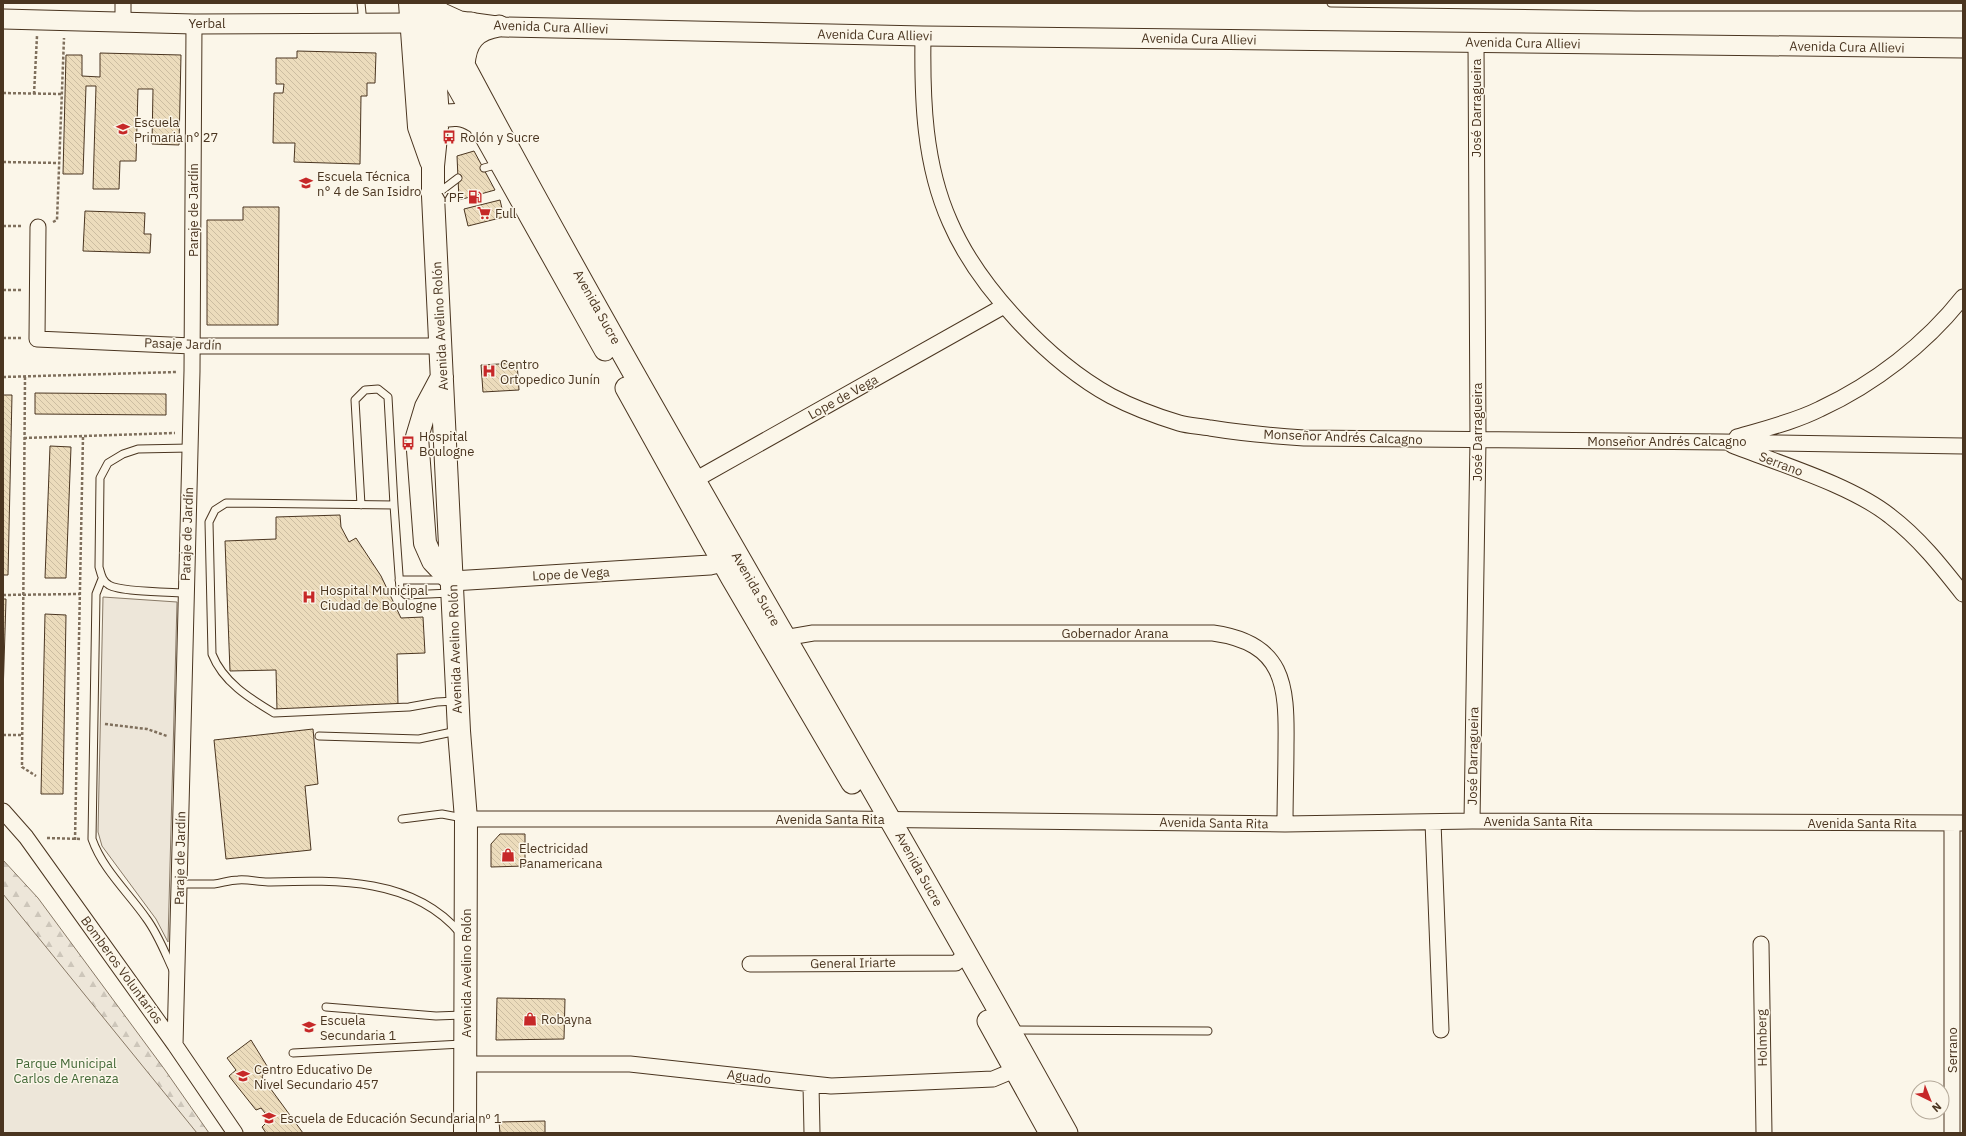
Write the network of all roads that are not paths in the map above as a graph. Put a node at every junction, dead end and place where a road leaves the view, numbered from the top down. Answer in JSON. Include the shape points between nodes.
{"nodes":[{"id":1,"x":123,"y":3,"type":"edge"},
{"id":2,"x":361,"y":3,"type":"edge"},
{"id":3,"x":1331,"y":3,"type":"edge"},
{"id":4,"x":1636,"y":5,"type":"edge"},
{"id":5,"x":434,"y":6,"type":"edge"},
{"id":6,"x":1963,"y":7,"type":"edge"},
{"id":7,"x":411,"y":13,"type":"edge"},
{"id":8,"x":3,"y":19,"type":"edge"},
{"id":9,"x":123,"y":22,"type":"junction"},
{"id":10,"x":363,"y":23,"type":"junction"},
{"id":11,"x":471,"y":23,"type":"junction"},
{"id":12,"x":194,"y":24,"type":"junction"},
{"id":13,"x":499,"y":26,"type":"junction"},
{"id":14,"x":923,"y":36,"type":"junction"},
{"id":15,"x":1476,"y":43,"type":"junction"},
{"id":16,"x":448,"y":44,"type":"junction"},
{"id":17,"x":1963,"y":48,"type":"edge"},
{"id":18,"x":464,"y":65,"type":"junction"},
{"id":19,"x":438,"y":117,"type":"junction"},
{"id":20,"x":476,"y":122,"type":"junction"},
{"id":21,"x":433,"y":166,"type":"junction"},
{"id":22,"x":458,"y":178,"type":"dead end"},
{"id":23,"x":434,"y":196,"type":"junction"},
{"id":24,"x":38,"y":227,"type":"road end"},
{"id":25,"x":1963,"y":297,"type":"edge"},
{"id":26,"x":1004,"y":306,"type":"junction"},
{"id":27,"x":192,"y":346,"type":"junction"},
{"id":28,"x":440,"y":346,"type":"junction"},
{"id":29,"x":1478,"y":440,"type":"junction"},
{"id":30,"x":1722,"y":442,"type":"junction"},
{"id":31,"x":1963,"y":446,"type":"edge"},
{"id":32,"x":190,"y":448,"type":"junction"},
{"id":33,"x":688,"y":484,"type":"junction"},
{"id":34,"x":361,"y":505,"type":"junction"},
{"id":35,"x":394,"y":506,"type":"junction"},
{"id":36,"x":729,"y":558,"type":"junction"},
{"id":37,"x":102,"y":579,"type":"junction"},
{"id":38,"x":399,"y":580,"type":"junction"},
{"id":39,"x":453,"y":587,"type":"junction"},
{"id":40,"x":186,"y":593,"type":"junction"},
{"id":41,"x":1963,"y":594,"type":"edge"},
{"id":42,"x":784,"y":638,"type":"junction"},
{"id":43,"x":458,"y":701,"type":"junction"},
{"id":44,"x":459,"y":731,"type":"junction"},
{"id":45,"x":319,"y":736,"type":"dead end"},
{"id":46,"x":3,"y":811,"type":"edge"},
{"id":47,"x":402,"y":819,"type":"dead end"},
{"id":48,"x":466,"y":819,"type":"junction"},
{"id":49,"x":882,"y":819,"type":"junction"},
{"id":50,"x":1472,"y":821,"type":"junction"},
{"id":51,"x":1433,"y":822,"type":"junction"},
{"id":52,"x":1958,"y":823,"type":"edge"},
{"id":53,"x":1285,"y":824,"type":"junction"},
{"id":54,"x":180,"y":884,"type":"junction"},
{"id":55,"x":466,"y":940,"type":"junction"},
{"id":56,"x":1761,"y":944,"type":"dead end"},
{"id":57,"x":961,"y":958,"type":"junction"},
{"id":58,"x":750,"y":964,"type":"dead end"},
{"id":59,"x":177,"y":978,"type":"junction"},
{"id":60,"x":326,"y":1007,"type":"dead end"},
{"id":61,"x":465,"y":1015,"type":"junction"},
{"id":62,"x":1010,"y":1030,"type":"junction"},
{"id":63,"x":1441,"y":1030,"type":"dead end"},
{"id":64,"x":1208,"y":1031,"type":"dead end"},
{"id":65,"x":175,"y":1045,"type":"junction"},
{"id":66,"x":293,"y":1053,"type":"dead end"},
{"id":67,"x":465,"y":1054,"type":"junction"},
{"id":68,"x":1022,"y":1067,"type":"junction"},
{"id":69,"x":811,"y":1085,"type":"junction"},
{"id":70,"x":235,"y":1133,"type":"edge"},
{"id":71,"x":465,"y":1133,"type":"edge"},
{"id":72,"x":812,"y":1133,"type":"edge"},
{"id":73,"x":1050,"y":1133,"type":"edge"},
{"id":74,"x":1067,"y":1133,"type":"edge"},
{"id":75,"x":1764,"y":1133,"type":"edge"},
{"id":76,"x":1952,"y":1133,"type":"edge"}],
"edges":[{"from":1,"to":9,"type":"street"},
{"from":2,"to":10,"type":"lane"},
{"from":3,"to":4,"type":"lane"},
{"from":4,"to":6,"type":"lane"},
{"from":5,"to":11,"type":"street","name":"Avenida Cura Allievi","via":[[449,17]]},
{"from":5,"to":16,"type":"main road","name":"Avenida Sucre"},
{"from":5,"to":19,"type":"main road","name":"Avenida Avelino Rolón"},
{"from":7,"to":10,"type":"street","name":"Yerbal"},
{"from":7,"to":21,"type":"main road","name":"Avenida Avelino Rolón","via":[[419,127]]},
{"from":8,"to":9,"type":"street","name":"Yerbal"},
{"from":9,"to":12,"type":"street","name":"Yerbal"},
{"from":10,"to":12,"type":"street","name":"Yerbal"},
{"from":11,"to":13,"type":"street","name":"Avenida Cura Allievi"},
{"from":11,"to":16,"type":"main road","via":[[456,29]]},
{"from":12,"to":27,"type":"street","name":"Paraje de Jardín"},
{"from":13,"to":14,"type":"street","name":"Avenida Cura Allievi"},
{"from":13,"to":18,"type":"main road","via":[[478,33],[470,41],[465,52]]},
{"from":14,"to":15,"type":"street","name":"Avenida Cura Allievi"},
{"from":14,"to":26,"type":"street","name":"Monseñor Andrés Calcagno","via":[[922,94],[938,189],[960,242],[975,268]]},
{"from":15,"to":17,"type":"street","name":"Avenida Cura Allievi"},
{"from":15,"to":29,"type":"street","name":"José Darragueira"},
{"from":16,"to":18,"type":"main road","name":"Avenida Sucre"},
{"from":16,"to":20,"type":"main road","name":"Avenida Sucre","via":[[455,82]]},
{"from":18,"to":33,"type":"main road","name":"Avenida Sucre"},
{"from":19,"to":20,"type":"main road","via":[[458,114],[468,116]]},
{"from":19,"to":21,"type":"main road","name":"Avenida Avelino Rolón"},
{"from":20,"to":33,"type":"main road","name":"Avenida Sucre","via":[[492,166]]},
{"from":21,"to":23,"type":"main road","name":"Avenida Avelino Rolón"},
{"from":22,"to":23,"type":"lane"},
{"from":23,"to":28,"type":"main road","name":"Avenida Avelino Rolón"},
{"from":24,"to":27,"type":"street","name":"Pasaje Jardín","via":[[38,339]]},
{"from":25,"to":30,"type":"street","name":"Serrano","via":[[1921,342],[1867,384],[1819,410]]},
{"from":26,"to":29,"type":"street","name":"Monseñor Andrés Calcagno","via":[[1054,354],[1111,396],[1180,423],[1304,438]]},
{"from":26,"to":33,"type":"street","name":"Lope de Vega"},
{"from":27,"to":28,"type":"street","name":"Pasaje Jardín"},
{"from":27,"to":32,"type":"street","name":"Paraje de Jardín"},
{"from":28,"to":39,"type":"main road","name":"Avenida Avelino Rolón"},
{"from":29,"to":30,"type":"street","name":"Monseñor Andrés Calcagno"},
{"from":29,"to":50,"type":"street","name":"José Darragueira"},
{"from":30,"to":31,"type":"street","name":"Monseñor Andrés Calcagno"},
{"from":30,"to":41,"type":"street","name":"Serrano","via":[[1865,499],[1890,516],[1919,542]]},
{"from":32,"to":37,"type":"lane","via":[[138,449],[108,463],[100,478],[99,567]]},
{"from":32,"to":40,"type":"street","name":"Paraje de Jardín"},
{"from":33,"to":36,"type":"main road","name":"Avenida Sucre"},
{"from":34,"to":35,"type":"lane"},
{"from":34,"to":35,"type":"lane","via":[[355,400],[364,390],[378,390],[388,397]]},
{"from":34,"to":43,"type":"lane","via":[[226,503],[215,510],[209,522],[212,654],[217,667],[227,680],[274,713],[409,707]]},
{"from":35,"to":38,"type":"lane"},
{"from":36,"to":39,"type":"street","name":"Lope de Vega","via":[[710,565]]},
{"from":36,"to":42,"type":"main road","name":"Avenida Sucre"},
{"from":36,"to":49,"type":"main road","name":"Avenida Sucre"},
{"from":37,"to":40,"type":"lane","via":[[110,586],[121,589]]},
{"from":37,"to":59,"type":"lane","via":[[96,594],[92,840],[108,870],[148,919]]},
{"from":38,"to":39,"type":"lane","via":[[427,578]]},
{"from":38,"to":39,"type":"lane","via":[[400,589],[406,595]]},
{"from":39,"to":43,"type":"main road","name":"Avenida Avelino Rolón"},
{"from":40,"to":54,"type":"street","name":"Paraje de Jardín"},
{"from":42,"to":49,"type":"main road","name":"Avenida Sucre"},
{"from":42,"to":53,"type":"street","name":"Gobernador Arana","via":[[813,633],[1213,633],[1246,640],[1270,658],[1279,673],[1284,694]]},
{"from":43,"to":44,"type":"main road","name":"Avenida Avelino Rolón"},
{"from":44,"to":45,"type":"lane","via":[[419,739]]},
{"from":44,"to":48,"type":"main road","name":"Avenida Avelino Rolón"},
{"from":46,"to":65,"type":"street","name":"Bomberos Voluntarios","via":[[26,837]]},
{"from":47,"to":48,"type":"lane","via":[[442,814]]},
{"from":48,"to":49,"type":"street","name":"Avenida Santa Rita"},
{"from":48,"to":55,"type":"main road","name":"Avenida Avelino Rolón"},
{"from":49,"to":53,"type":"street","name":"Avenida Santa Rita"},
{"from":49,"to":57,"type":"main road","name":"Avenida Sucre"},
{"from":50,"to":51,"type":"street","name":"Avenida Santa Rita"},
{"from":50,"to":52,"type":"street","name":"Avenida Santa Rita"},
{"from":51,"to":53,"type":"street","name":"Avenida Santa Rita"},
{"from":51,"to":63,"type":"street"},
{"from":52,"to":76,"type":"street","name":"Serrano"},
{"from":54,"to":55,"type":"lane","via":[[214,884],[238,880],[331,880],[401,892],[439,912]]},
{"from":54,"to":59,"type":"street","name":"Paraje de Jardín"},
{"from":55,"to":61,"type":"main road","name":"Avenida Avelino Rolón"},
{"from":56,"to":75,"type":"street","name":"Holmberg"},
{"from":57,"to":58,"type":"street","name":"General Iriarte"},
{"from":57,"to":62,"type":"main road","name":"Avenida Sucre"},
{"from":57,"to":68,"type":"main road","name":"Avenida Sucre"},
{"from":59,"to":65,"type":"street","name":"Paraje de Jardín"},
{"from":60,"to":61,"type":"lane","via":[[436,1016]]},
{"from":61,"to":67,"type":"main road","name":"Avenida Avelino Rolón"},
{"from":62,"to":64,"type":"lane"},
{"from":62,"to":68,"type":"main road","name":"Avenida Sucre"},
{"from":65,"to":70,"type":"street","name":"Bomberos Voluntarios"},
{"from":66,"to":67,"type":"lane"},
{"from":67,"to":69,"type":"street","name":"Aguado","via":[[683,1068]]},
{"from":67,"to":71,"type":"main road","name":"Avenida Avelino Rolón"},
{"from":68,"to":69,"type":"street","name":"Aguado","via":[[993,1079]]},
{"from":68,"to":73,"type":"main road","name":"Avenida Sucre"},
{"from":68,"to":74,"type":"main road","name":"Avenida Sucre"},
{"from":69,"to":72,"type":"street"}]}
